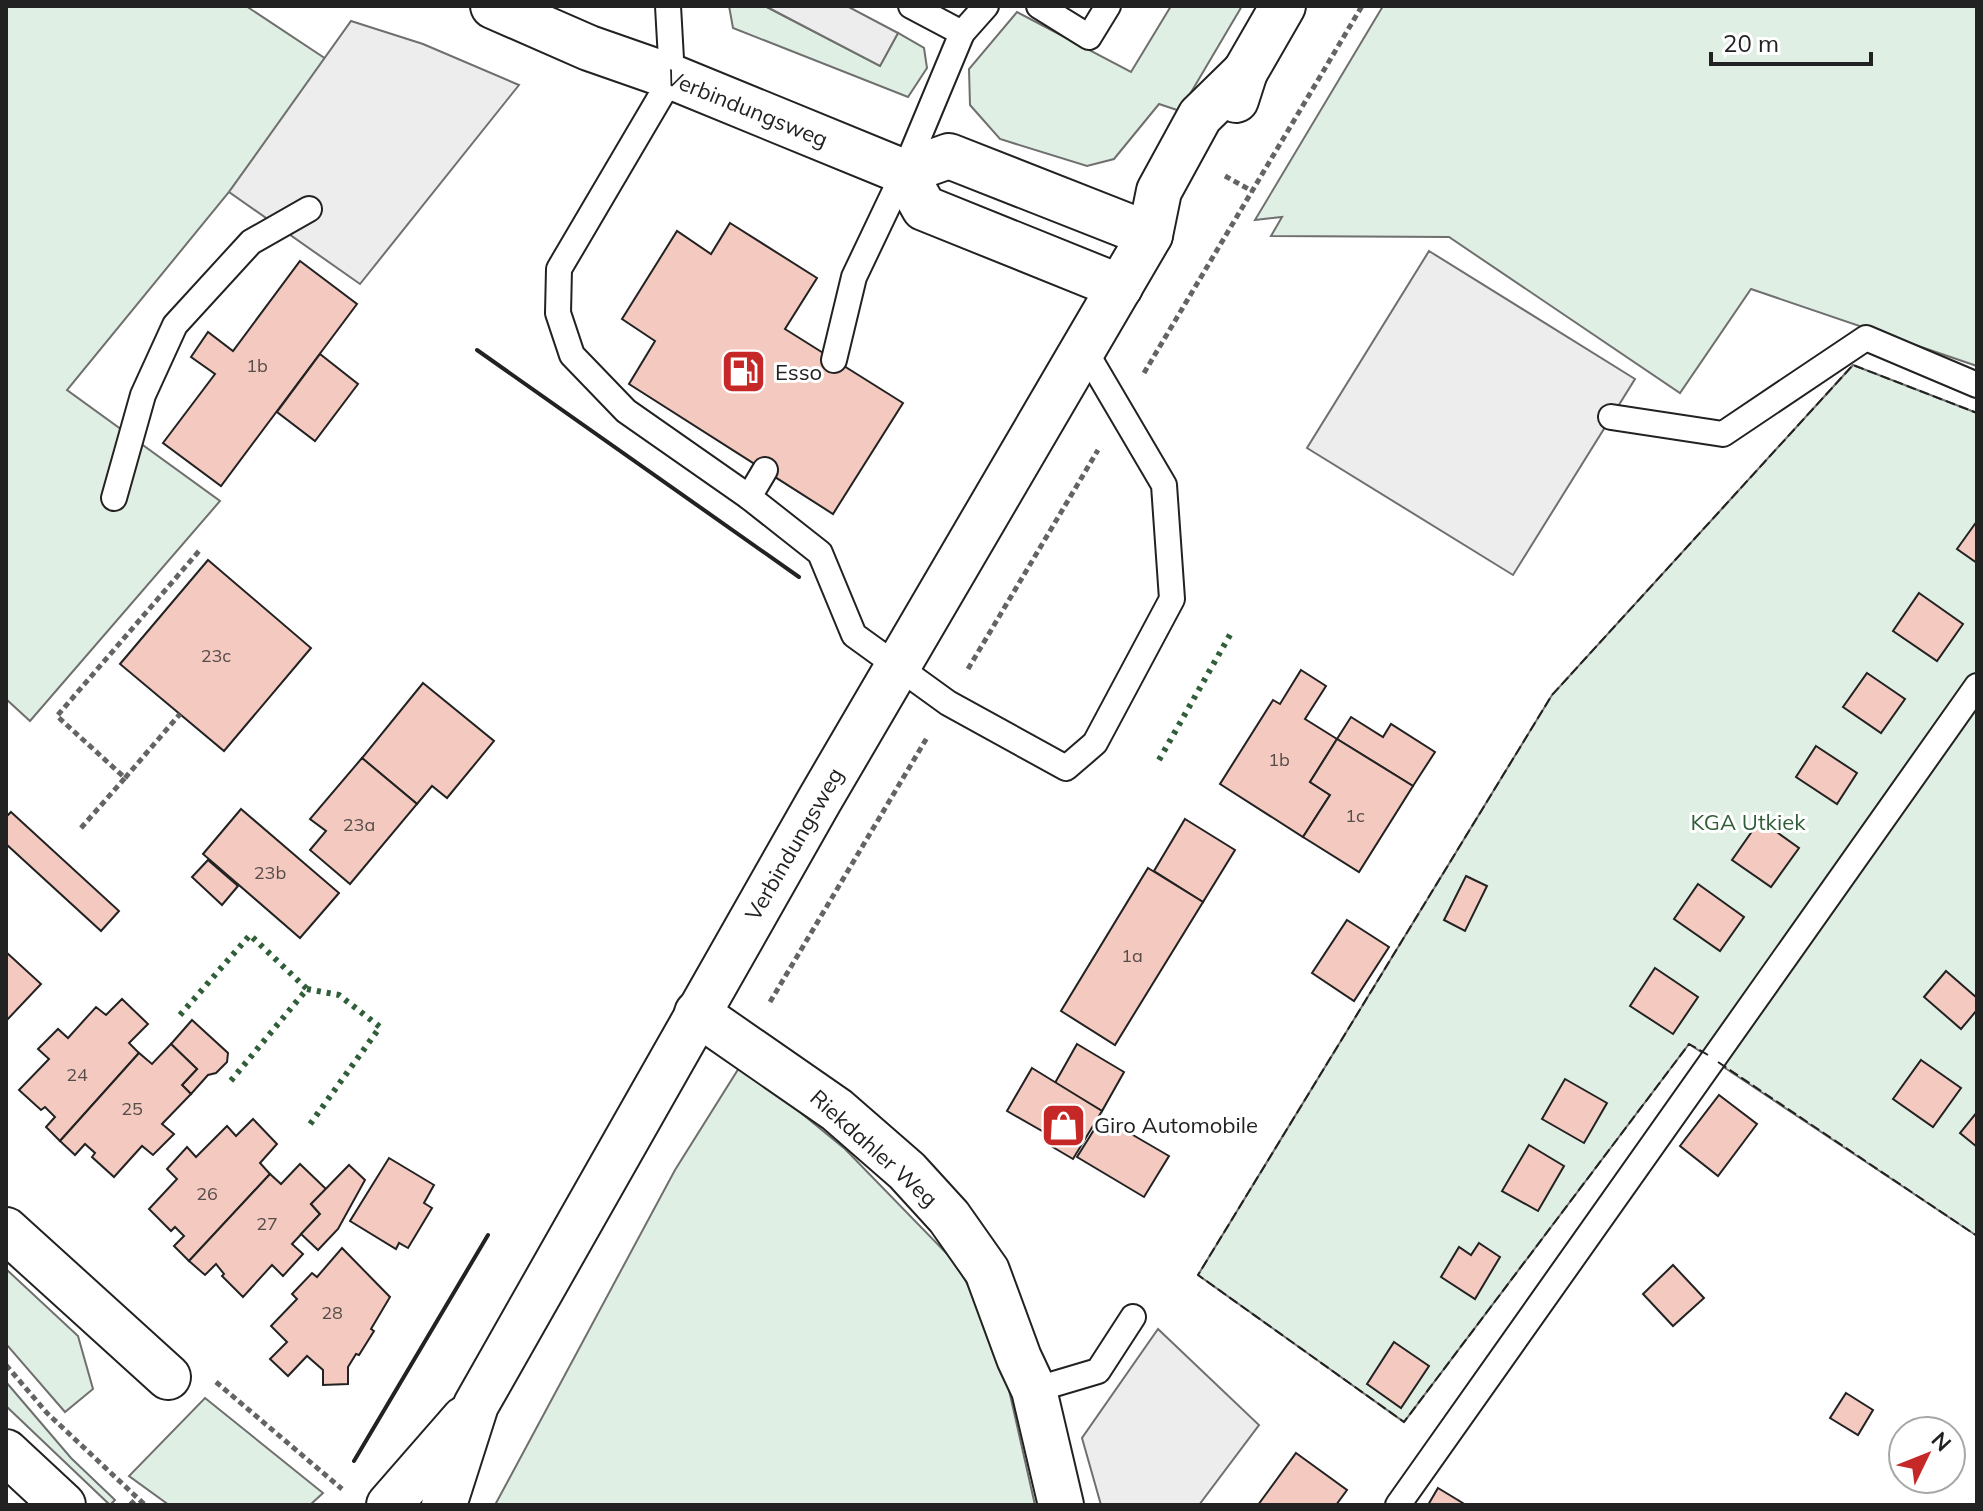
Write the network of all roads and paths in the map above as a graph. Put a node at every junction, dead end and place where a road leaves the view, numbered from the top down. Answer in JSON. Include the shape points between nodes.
{"nodes":[{"id":1,"x":493,"y":6,"type":"edge"},
{"id":2,"x":668,"y":6,"type":"edge"},
{"id":3,"x":911,"y":6,"type":"edge"},
{"id":4,"x":986,"y":6,"type":"edge"},
{"id":5,"x":1039,"y":6,"type":"edge"},
{"id":6,"x":1108,"y":6,"type":"edge"},
{"id":7,"x":1283,"y":6,"type":"edge"},
{"id":8,"x":962,"y":33,"type":"junction"},
{"id":9,"x":672,"y":77,"type":"junction"},
{"id":10,"x":904,"y":172,"type":"junction"},
{"id":11,"x":309,"y":209,"type":"dead end"},
{"id":12,"x":1150,"y":235,"type":"junction"},
{"id":13,"x":1120,"y":287,"type":"junction"},
{"id":14,"x":1084,"y":349,"type":"junction"},
{"id":15,"x":834,"y":360,"type":"dead end"},
{"id":16,"x":1977,"y":385,"type":"edge"},
{"id":17,"x":1611,"y":417,"type":"dead end"},
{"id":18,"x":765,"y":470,"type":"dead end"},
{"id":19,"x":749,"y":497,"type":"junction"},
{"id":20,"x":114,"y":498,"type":"dead end"},
{"id":21,"x":199,"y":551,"type":"dead end"},
{"id":22,"x":896,"y":668,"type":"junction"},
{"id":23,"x":1977,"y":686,"type":"edge"},
{"id":24,"x":180,"y":714,"type":"dead end"},
{"id":25,"x":125,"y":778,"type":"junction"},
{"id":26,"x":81,"y":828,"type":"dead end"},
{"id":27,"x":697,"y":1013,"type":"junction"},
{"id":28,"x":6,"y":1230,"type":"edge"},
{"id":29,"x":1133,"y":1317,"type":"dead end"},
{"id":30,"x":6,"y":1365,"type":"edge"},
{"id":31,"x":168,"y":1377,"type":"dead end"},
{"id":32,"x":1034,"y":1390,"type":"junction"},
{"id":33,"x":476,"y":1405,"type":"junction"},
{"id":34,"x":268,"y":1427,"type":"dead end"},
{"id":35,"x":6,"y":1452,"type":"edge"},
{"id":36,"x":330,"y":1478,"type":"dead end"},
{"id":37,"x":136,"y":1499,"type":"junction"},
{"id":38,"x":63,"y":1505,"type":"edge"},
{"id":39,"x":130,"y":1505,"type":"edge"},
{"id":40,"x":145,"y":1505,"type":"edge"},
{"id":41,"x":389,"y":1505,"type":"edge"},
{"id":42,"x":444,"y":1505,"type":"edge"},
{"id":43,"x":1061,"y":1505,"type":"edge"},
{"id":44,"x":1398,"y":1505,"type":"edge"}],
"edges":[{"from":1,"to":9,"type":"main road","name":"Verbindungsweg"},
{"from":2,"to":9,"type":"lane"},
{"from":3,"to":8,"type":"lane"},
{"from":4,"to":8,"type":"lane"},
{"from":5,"to":6,"type":"lane","via":[[1089,37]]},
{"from":7,"to":12,"type":"main road","name":"Verbindungsweg","via":[[1245,72],[1200,116],[1159,191]]},
{"from":8,"to":10,"type":"lane"},
{"from":9,"to":10,"type":"main road","name":"Verbindungsweg"},
{"from":9,"to":19,"type":"lane","via":[[559,269],[558,313],[572,355],[626,411]]},
{"from":10,"to":12,"type":"main road","via":[[949,156]]},
{"from":10,"to":13,"type":"main road","via":[[924,208]]},
{"from":10,"to":15,"type":"lane","via":[[854,277]]},
{"from":11,"to":20,"type":"lane","via":[[251,242],[175,325],[143,395]]},
{"from":12,"to":13,"type":"main road","name":"Verbindungsweg"},
{"from":13,"to":14,"type":"main road","name":"Verbindungsweg"},
{"from":14,"to":22,"type":"main road","name":"Verbindungsweg"},
{"from":14,"to":22,"type":"lane","via":[[1164,485],[1172,599],[1095,743],[1066,768]]},
{"from":16,"to":17,"type":"lane","via":[[1866,338],[1723,434]]},
{"from":18,"to":19,"type":"lane"},
{"from":19,"to":22,"type":"lane","via":[[820,553],[854,635]]},
{"from":21,"to":25,"type":"path","via":[[57,716]]},
{"from":22,"to":27,"type":"main road","name":"Verbindungsweg"},
{"from":23,"to":44,"type":"lane"},
{"from":24,"to":25,"type":"path"},
{"from":25,"to":26,"type":"path"},
{"from":27,"to":32,"type":"main road","name":"Riekdahler Weg","via":[[837,1110],[907,1171],[949,1217],[987,1271]]},
{"from":27,"to":33,"type":"main road","name":"Verbindungsweg"},
{"from":28,"to":31,"type":"main road"},
{"from":29,"to":32,"type":"lane","via":[[1098,1371]]},
{"from":30,"to":37,"type":"path"},
{"from":32,"to":43,"type":"main road","name":"Riekdahler Weg"},
{"from":33,"to":41,"type":"main road","name":"Verbindungsweg"},
{"from":33,"to":42,"type":"main road","name":"Verbindungsweg"},
{"from":34,"to":36,"type":"path"},
{"from":35,"to":38,"type":"main road"},
{"from":37,"to":39,"type":"path"},
{"from":37,"to":40,"type":"path"}]}
